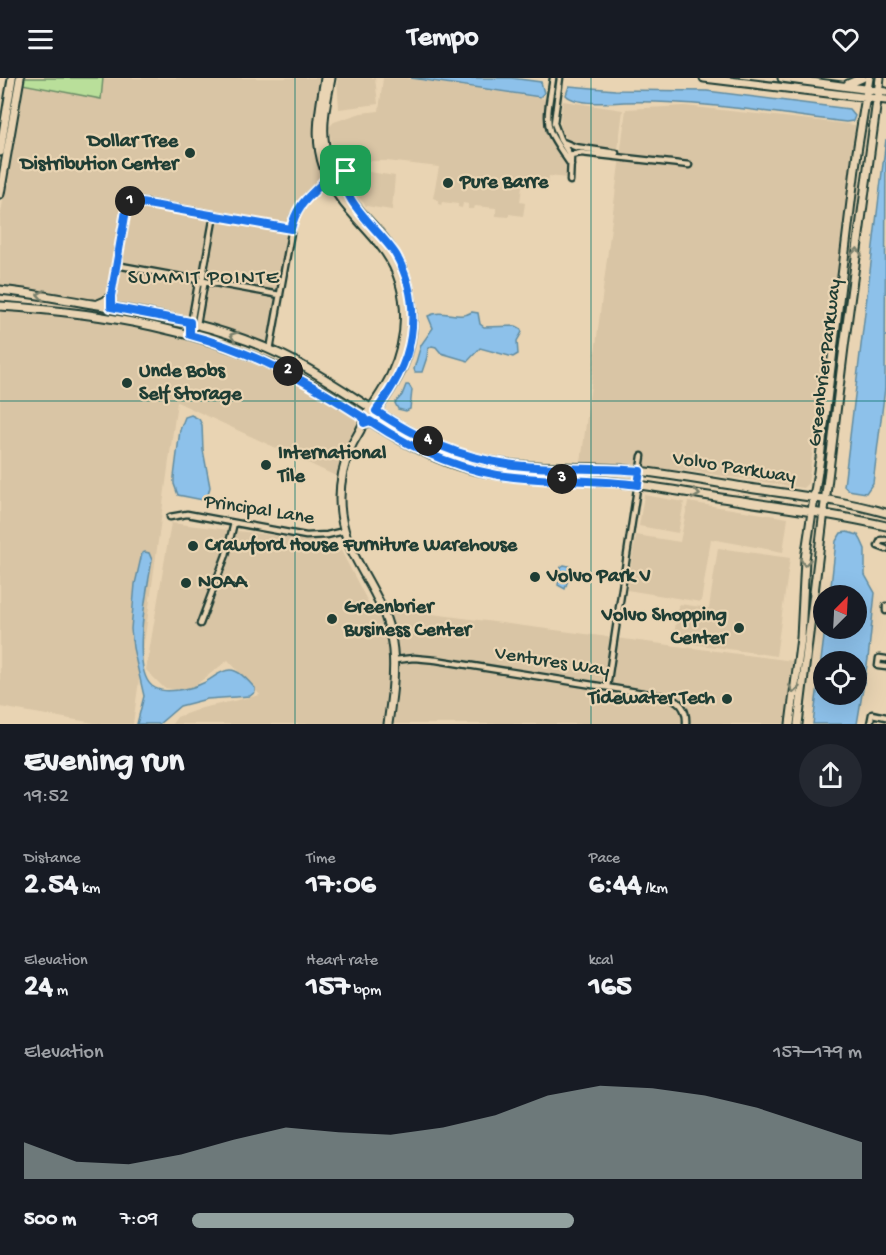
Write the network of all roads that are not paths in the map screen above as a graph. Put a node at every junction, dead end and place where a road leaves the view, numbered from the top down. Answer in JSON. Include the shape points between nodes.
{"nodes":[{"id":1,"x":13,"y":78,"type":"edge"},
{"id":2,"x":20,"y":78,"type":"edge"},
{"id":3,"x":325,"y":78,"type":"edge"},
{"id":4,"x":331,"y":78,"type":"edge"},
{"id":5,"x":553,"y":78,"type":"edge"},
{"id":6,"x":560,"y":78,"type":"edge"},
{"id":7,"x":704,"y":78,"type":"edge"},
{"id":8,"x":782,"y":78,"type":"edge"},
{"id":9,"x":862,"y":78,"type":"edge"},
{"id":10,"x":869,"y":78,"type":"edge"},
{"id":11,"x":880,"y":78,"type":"edge"},
{"id":12,"x":842,"y":85,"type":"junction"},
{"id":13,"x":867,"y":89,"type":"junction"},
{"id":14,"x":18,"y":90,"type":"junction"},
{"id":15,"x":882,"y":91,"type":"edge"},
{"id":16,"x":866,"y":98,"type":"junction"},
{"id":17,"x":877,"y":99,"type":"junction"},
{"id":18,"x":886,"y":100,"type":"edge"},
{"id":19,"x":560,"y":139,"type":"junction"},
{"id":20,"x":600,"y":151,"type":"junction"},
{"id":21,"x":0,"y":152,"type":"edge"},
{"id":22,"x":567,"y":154,"type":"junction"},
{"id":23,"x":327,"y":155,"type":"junction"},
{"id":24,"x":627,"y":156,"type":"junction"},
{"id":25,"x":689,"y":165,"type":"dead end"},
{"id":26,"x":332,"y":169,"type":"junction"},
{"id":27,"x":328,"y":178,"type":"junction"},
{"id":28,"x":570,"y":181,"type":"dead end"},
{"id":29,"x":0,"y":194,"type":"edge"},
{"id":30,"x":354,"y":205,"type":"junction"},
{"id":31,"x":214,"y":214,"type":"junction"},
{"id":32,"x":291,"y":229,"type":"junction"},
{"id":33,"x":116,"y":265,"type":"junction"},
{"id":34,"x":202,"y":280,"type":"junction"},
{"id":35,"x":0,"y":290,"type":"edge"},
{"id":36,"x":280,"y":295,"type":"junction"},
{"id":37,"x":111,"y":296,"type":"junction"},
{"id":38,"x":95,"y":304,"type":"junction"},
{"id":39,"x":0,"y":306,"type":"edge"},
{"id":40,"x":111,"y":307,"type":"junction"},
{"id":41,"x":50,"y":310,"type":"junction"},
{"id":42,"x":194,"y":323,"type":"junction"},
{"id":43,"x":834,"y":333,"type":"junction"},
{"id":44,"x":190,"y":335,"type":"junction"},
{"id":45,"x":845,"y":335,"type":"junction"},
{"id":46,"x":270,"y":350,"type":"junction"},
{"id":47,"x":374,"y":409,"type":"junction"},
{"id":48,"x":366,"y":421,"type":"junction"},
{"id":49,"x":642,"y":456,"type":"dead end"},
{"id":50,"x":640,"y":471,"type":"junction"},
{"id":51,"x":638,"y":485,"type":"junction"},
{"id":52,"x":814,"y":498,"type":"junction"},
{"id":53,"x":825,"y":500,"type":"junction"},
{"id":54,"x":812,"y":513,"type":"junction"},
{"id":55,"x":886,"y":513,"type":"edge"},
{"id":56,"x":823,"y":514,"type":"junction"},
{"id":57,"x":170,"y":517,"type":"dead end"},
{"id":58,"x":234,"y":523,"type":"junction"},
{"id":59,"x":886,"y":526,"type":"edge"},
{"id":60,"x":344,"y":531,"type":"junction"},
{"id":61,"x":886,"y":540,"type":"edge"},
{"id":62,"x":886,"y":549,"type":"edge"},
{"id":63,"x":886,"y":606,"type":"edge"},
{"id":64,"x":886,"y":612,"type":"edge"},
{"id":65,"x":200,"y":624,"type":"dead end"},
{"id":66,"x":886,"y":658,"type":"edge"},
{"id":67,"x":395,"y":660,"type":"junction"},
{"id":68,"x":886,"y":667,"type":"edge"},
{"id":69,"x":607,"y":687,"type":"junction"},
{"id":70,"x":886,"y":717,"type":"edge"},
{"id":71,"x":388,"y":724,"type":"edge"},
{"id":72,"x":687,"y":724,"type":"edge"},
{"id":73,"x":790,"y":724,"type":"edge"},
{"id":74,"x":798,"y":724,"type":"edge"},
{"id":75,"x":872,"y":724,"type":"edge"}],
"edges":[{"from":1,"to":14,"type":"main road"},
{"from":1,"to":21,"type":"main road"},
{"from":2,"to":14,"type":"main road"},
{"from":3,"to":27,"type":"main road","via":[[317,135]]},
{"from":4,"to":23,"type":"main road","via":[[324,126]]},
{"from":5,"to":22,"type":"street","via":[[549,124],[553,137]]},
{"from":6,"to":19,"type":"street","via":[[554,123]]},
{"from":7,"to":16,"type":"main road"},
{"from":8,"to":12,"type":"main road"},
{"from":9,"to":12,"type":"main road"},
{"from":10,"to":13,"type":"main road","name":"Greenbrier Parkway"},
{"from":11,"to":15,"type":"main road","name":"Greenbrier Parkway"},
{"from":12,"to":13,"type":"main road"},
{"from":13,"to":15,"type":"main road"},
{"from":13,"to":16,"type":"main road","name":"Greenbrier Parkway"},
{"from":14,"to":29,"type":"main road"},
{"from":15,"to":17,"type":"main road","name":"Greenbrier Parkway"},
{"from":16,"to":17,"type":"main road"},
{"from":16,"to":43,"type":"main road","name":"Greenbrier Parkway"},
{"from":17,"to":18,"type":"main road"},
{"from":45,"to":17,"type":"main road","name":"Greenbrier Parkway","one_way":true},
{"from":19,"to":20,"type":"street","via":[[575,147]]},
{"from":19,"to":22,"type":"street"},
{"from":20,"to":22,"type":"street","via":[[573,150]]},
{"from":20,"to":24,"type":"street"},
{"from":22,"to":24,"type":"street"},
{"from":22,"to":28,"type":"street","via":[[572,166]]},
{"from":23,"to":26,"type":"main road"},
{"from":23,"to":30,"type":"main road","via":[[341,165],[361,165],[344,176]]},
{"from":24,"to":25,"type":"street"},
{"from":26,"to":27,"type":"street"},
{"from":26,"to":30,"type":"main road"},
{"from":27,"to":32,"type":"street","via":[[304,200]]},
{"from":27,"to":47,"type":"main road","via":[[341,201],[385,251],[403,294],[401,351]]},
{"from":30,"to":47,"type":"main road","via":[[396,256],[412,306],[406,358],[397,379]]},
{"from":31,"to":32,"type":"street"},
{"from":31,"to":33,"type":"street","via":[[129,202]]},
{"from":31,"to":34,"type":"street"},
{"from":32,"to":36,"type":"street"},
{"from":33,"to":34,"type":"street"},
{"from":33,"to":37,"type":"street"},
{"from":34,"to":36,"type":"street"},
{"from":34,"to":42,"type":"street"},
{"from":38,"to":35,"type":"main road","name":"Volvo Parkway","one_way":true},
{"from":36,"to":46,"type":"street"},
{"from":37,"to":38,"type":"main road"},
{"from":37,"to":40,"type":"street"},
{"from":38,"to":40,"type":"main road","name":"Volvo Parkway"},
{"from":39,"to":41,"type":"main road","name":"Volvo Parkway"},
{"from":40,"to":41,"type":"main road","via":[[103,315]]},
{"from":40,"to":42,"type":"main road","name":"Volvo Parkway"},
{"from":41,"to":44,"type":"main road","name":"Volvo Parkway"},
{"from":42,"to":44,"type":"street"},
{"from":46,"to":42,"type":"main road","name":"Volvo Parkway","one_way":true},
{"from":43,"to":45,"type":"street"},
{"from":43,"to":52,"type":"main road","name":"Greenbrier Parkway"},
{"from":44,"to":48,"type":"main road","name":"Volvo Parkway","via":[[287,371]]},
{"from":45,"to":53,"type":"main road","name":"Greenbrier Parkway"},
{"from":46,"to":47,"type":"main road","name":"Volvo Parkway"},
{"from":47,"to":48,"type":"main road"},
{"from":47,"to":50,"type":"main road","name":"Volvo Parkway","via":[[426,440],[482,459],[516,465]]},
{"from":48,"to":51,"type":"main road","name":"Volvo Parkway","via":[[417,449],[473,470],[518,478]]},
{"from":48,"to":60,"type":"main road","via":[[351,446],[342,475]]},
{"from":49,"to":50,"type":"street"},
{"from":50,"to":51,"type":"street"},
{"from":50,"to":52,"type":"main road","name":"Volvo Parkway"},
{"from":51,"to":54,"type":"main road","name":"Volvo Parkway","one_way":true},
{"from":51,"to":69,"type":"street"},
{"from":52,"to":53,"type":"main road","name":"Volvo Parkway"},
{"from":52,"to":54,"type":"main road","name":"Greenbrier Parkway"},
{"from":53,"to":55,"type":"main road","name":"Volvo Parkway"},
{"from":53,"to":56,"type":"main road","name":"Greenbrier Parkway"},
{"from":54,"to":56,"type":"main road","name":"Volvo Parkway"},
{"from":54,"to":73,"type":"main road","name":"Greenbrier Parkway","one_way":true},
{"from":56,"to":59,"type":"main road","name":"Volvo Parkway"},
{"from":56,"to":74,"type":"main road","name":"Greenbrier Parkway"},
{"from":57,"to":58,"type":"street","name":"Principal Lane","via":[[187,514]]},
{"from":58,"to":60,"type":"street","name":"Principal Lane","via":[[306,536]]},
{"from":58,"to":65,"type":"street"},
{"from":60,"to":67,"type":"main road","via":[[385,615]]},
{"from":61,"to":62,"type":"street","via":[[878,546]]},
{"from":63,"to":64,"type":"street"},
{"from":66,"to":68,"type":"street","via":[[879,658],[878,666]]},
{"from":67,"to":69,"type":"street","name":"Ventures Way","via":[[432,659]]},
{"from":67,"to":71,"type":"main road"},
{"from":69,"to":72,"type":"street","name":"Ventures Way","via":[[673,698],[686,712]]},
{"from":70,"to":75,"type":"street","via":[[872,714]]}]}
